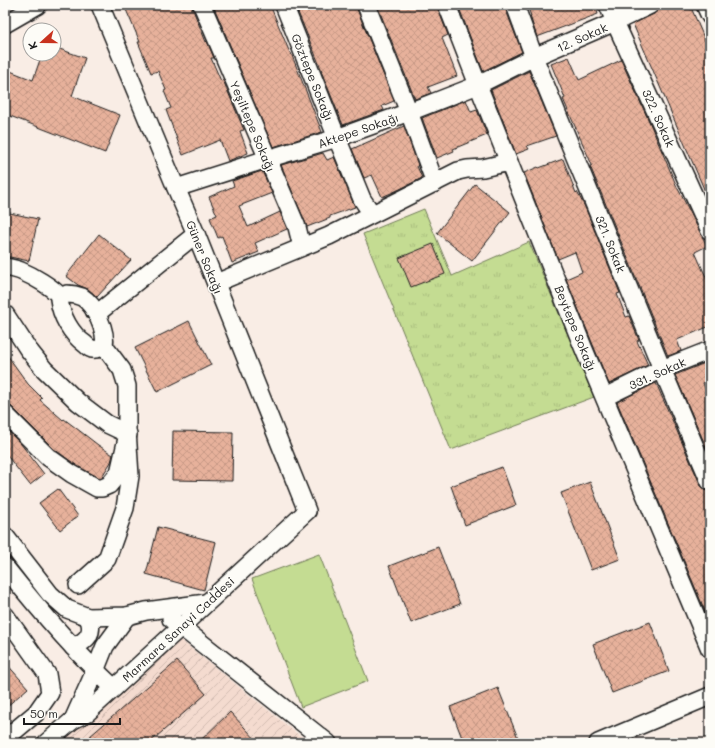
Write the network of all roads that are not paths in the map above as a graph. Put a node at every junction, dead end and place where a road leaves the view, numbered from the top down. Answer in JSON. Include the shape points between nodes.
{"nodes":[{"id":1,"x":38,"y":5,"type":"edge"},
{"id":2,"x":100,"y":5,"type":"edge"},
{"id":3,"x":202,"y":5,"type":"edge"},
{"id":4,"x":284,"y":5,"type":"edge"},
{"id":5,"x":366,"y":5,"type":"edge"},
{"id":6,"x":447,"y":5,"type":"edge"},
{"id":7,"x":516,"y":5,"type":"edge"},
{"id":8,"x":608,"y":5,"type":"edge"},
{"id":9,"x":650,"y":5,"type":"edge"},
{"id":10,"x":705,"y":5,"type":"edge"},
{"id":11,"x":710,"y":16,"type":"edge"},
{"id":12,"x":615,"y":22,"type":"junction"},
{"id":13,"x":5,"y":24,"type":"edge"},
{"id":14,"x":534,"y":57,"type":"junction"},
{"id":15,"x":478,"y":85,"type":"junction"},
{"id":16,"x":409,"y":112,"type":"junction"},
{"id":17,"x":337,"y":138,"type":"junction"},
{"id":18,"x":268,"y":159,"type":"junction"},
{"id":19,"x":510,"y":162,"type":"junction"},
{"id":20,"x":435,"y":183,"type":"junction"},
{"id":21,"x":176,"y":188,"type":"junction"},
{"id":22,"x":372,"y":214,"type":"junction"},
{"id":23,"x":710,"y":232,"type":"edge"},
{"id":24,"x":196,"y":234,"type":"junction"},
{"id":25,"x":302,"y":247,"type":"junction"},
{"id":26,"x":5,"y":267,"type":"edge"},
{"id":27,"x":216,"y":283,"type":"junction"},
{"id":28,"x":61,"y":297,"type":"junction"},
{"id":29,"x":95,"y":312,"type":"junction"},
{"id":30,"x":5,"y":314,"type":"edge"},
{"id":31,"x":104,"y":346,"type":"junction"},
{"id":32,"x":710,"y":350,"type":"edge"},
{"id":33,"x":662,"y":370,"type":"junction"},
{"id":34,"x":605,"y":397,"type":"junction"},
{"id":35,"x":5,"y":414,"type":"edge"},
{"id":36,"x":128,"y":434,"type":"junction"},
{"id":37,"x":710,"y":482,"type":"edge"},
{"id":38,"x":307,"y":510,"type":"joint"},
{"id":39,"x":5,"y":536,"type":"edge"},
{"id":40,"x":5,"y":567,"type":"edge"},
{"id":41,"x":78,"y":586,"type":"dead end"},
{"id":42,"x":206,"y":603,"type":"junction"},
{"id":43,"x":160,"y":609,"type":"junction"},
{"id":44,"x":127,"y":616,"type":"junction"},
{"id":45,"x":88,"y":617,"type":"junction"},
{"id":46,"x":6,"y":618,"type":"edge"},
{"id":47,"x":180,"y":627,"type":"junction"},
{"id":48,"x":73,"y":647,"type":"junction"},
{"id":49,"x":710,"y":649,"type":"edge"},
{"id":50,"x":95,"y":671,"type":"junction"},
{"id":51,"x":114,"y":688,"type":"junction"},
{"id":52,"x":710,"y":696,"type":"edge"},
{"id":53,"x":74,"y":720,"type":"junction"},
{"id":54,"x":5,"y":739,"type":"edge"},
{"id":55,"x":46,"y":743,"type":"edge"},
{"id":56,"x":328,"y":743,"type":"edge"},
{"id":57,"x":598,"y":743,"type":"edge"}],
"edges":[{"from":1,"to":13,"type":"street"},
{"from":2,"to":21,"type":"street","name":"Güner Sokağı"},
{"from":3,"to":18,"type":"street","name":"Yeşiltepe Sokağı"},
{"from":4,"to":17,"type":"street","name":"Göztepe Sokağı"},
{"from":5,"to":16,"type":"street"},
{"from":6,"to":15,"type":"street","name":"Beytepe Sokağı"},
{"from":7,"to":14,"type":"street","name":"321. Sokak"},
{"from":8,"to":12,"type":"street","name":"322. Sokak"},
{"from":9,"to":12,"type":"street","name":"12. Sokak"},
{"from":10,"to":11,"type":"street"},
{"from":12,"to":14,"type":"street","name":"12. Sokak"},
{"from":12,"to":23,"type":"street","name":"322. Sokak"},
{"from":14,"to":15,"type":"street","name":"Aktepe Sokağı"},
{"from":14,"to":33,"type":"street","name":"321. Sokak"},
{"from":15,"to":16,"type":"street","name":"Aktepe Sokağı"},
{"from":15,"to":19,"type":"street","name":"Beytepe Sokağı"},
{"from":16,"to":17,"type":"street","name":"Aktepe Sokağı"},
{"from":16,"to":20,"type":"street"},
{"from":17,"to":18,"type":"street","name":"Aktepe Sokağı"},
{"from":17,"to":22,"type":"street","name":"Göztepe Sokağı","via":[[362,199]]},
{"from":18,"to":21,"type":"street","name":"Aktepe Sokağı"},
{"from":18,"to":25,"type":"street","name":"Yeşiltepe Sokağı","via":[[298,227]]},
{"from":19,"to":20,"type":"street","via":[[458,171]]},
{"from":19,"to":34,"type":"street","name":"Beytepe Sokağı"},
{"from":20,"to":22,"type":"street"},
{"from":21,"to":24,"type":"street","name":"Güner Sokağı"},
{"from":22,"to":25,"type":"street"},
{"from":24,"to":27,"type":"street","name":"Güner Sokağı"},
{"from":24,"to":29,"type":"street","via":[[99,312]]},
{"from":25,"to":27,"type":"street"},
{"from":26,"to":28,"type":"street","via":[[28,274],[49,286]]},
{"from":27,"to":38,"type":"street","name":"Güner Sokağı"},
{"from":28,"to":29,"type":"street","via":[[66,294],[83,298]]},
{"from":28,"to":31,"type":"street","via":[[60,308],[75,336],[95,350]]},
{"from":29,"to":31,"type":"street","via":[[104,331]]},
{"from":30,"to":36,"type":"street","via":[[44,369],[78,402],[107,424]]},
{"from":31,"to":36,"type":"street","via":[[122,370],[127,386]]},
{"from":32,"to":33,"type":"street","name":"331. Sokak"},
{"from":33,"to":34,"type":"street","name":"331. Sokak"},
{"from":33,"to":37,"type":"street","name":"321. Sokak"},
{"from":34,"to":49,"type":"street","name":"Beytepe Sokağı"},
{"from":35,"to":36,"type":"street","via":[[48,457],[97,488],[109,485],[119,473]]},
{"from":36,"to":41,"type":"street","via":[[130,476],[125,508],[108,559]]},
{"from":38,"to":42,"type":"street","name":"Marmara Sanayi Caddesi"},
{"from":39,"to":45,"type":"street","via":[[50,594],[67,609]]},
{"from":40,"to":48,"type":"street"},
{"from":42,"to":43,"type":"street"},
{"from":42,"to":47,"type":"street","name":"Marmara Sanayi Caddesi"},
{"from":43,"to":44,"type":"street"},
{"from":43,"to":47,"type":"street"},
{"from":44,"to":45,"type":"street"},
{"from":44,"to":50,"type":"street","via":[[105,646]]},
{"from":45,"to":48,"type":"street","via":[[92,625],[91,631],[85,640]]},
{"from":46,"to":54,"type":"street","via":[[47,674],[50,693],[36,713]]},
{"from":47,"to":51,"type":"street","name":"Marmara Sanayi Caddesi"},
{"from":47,"to":56,"type":"street"},
{"from":48,"to":50,"type":"street"},
{"from":50,"to":51,"type":"street"},
{"from":50,"to":53,"type":"street"},
{"from":51,"to":53,"type":"street","name":"Marmara Sanayi Caddesi","via":[[87,713]]},
{"from":52,"to":57,"type":"street"},
{"from":53,"to":55,"type":"street","name":"Marmara Sanayi Caddesi"}]}
